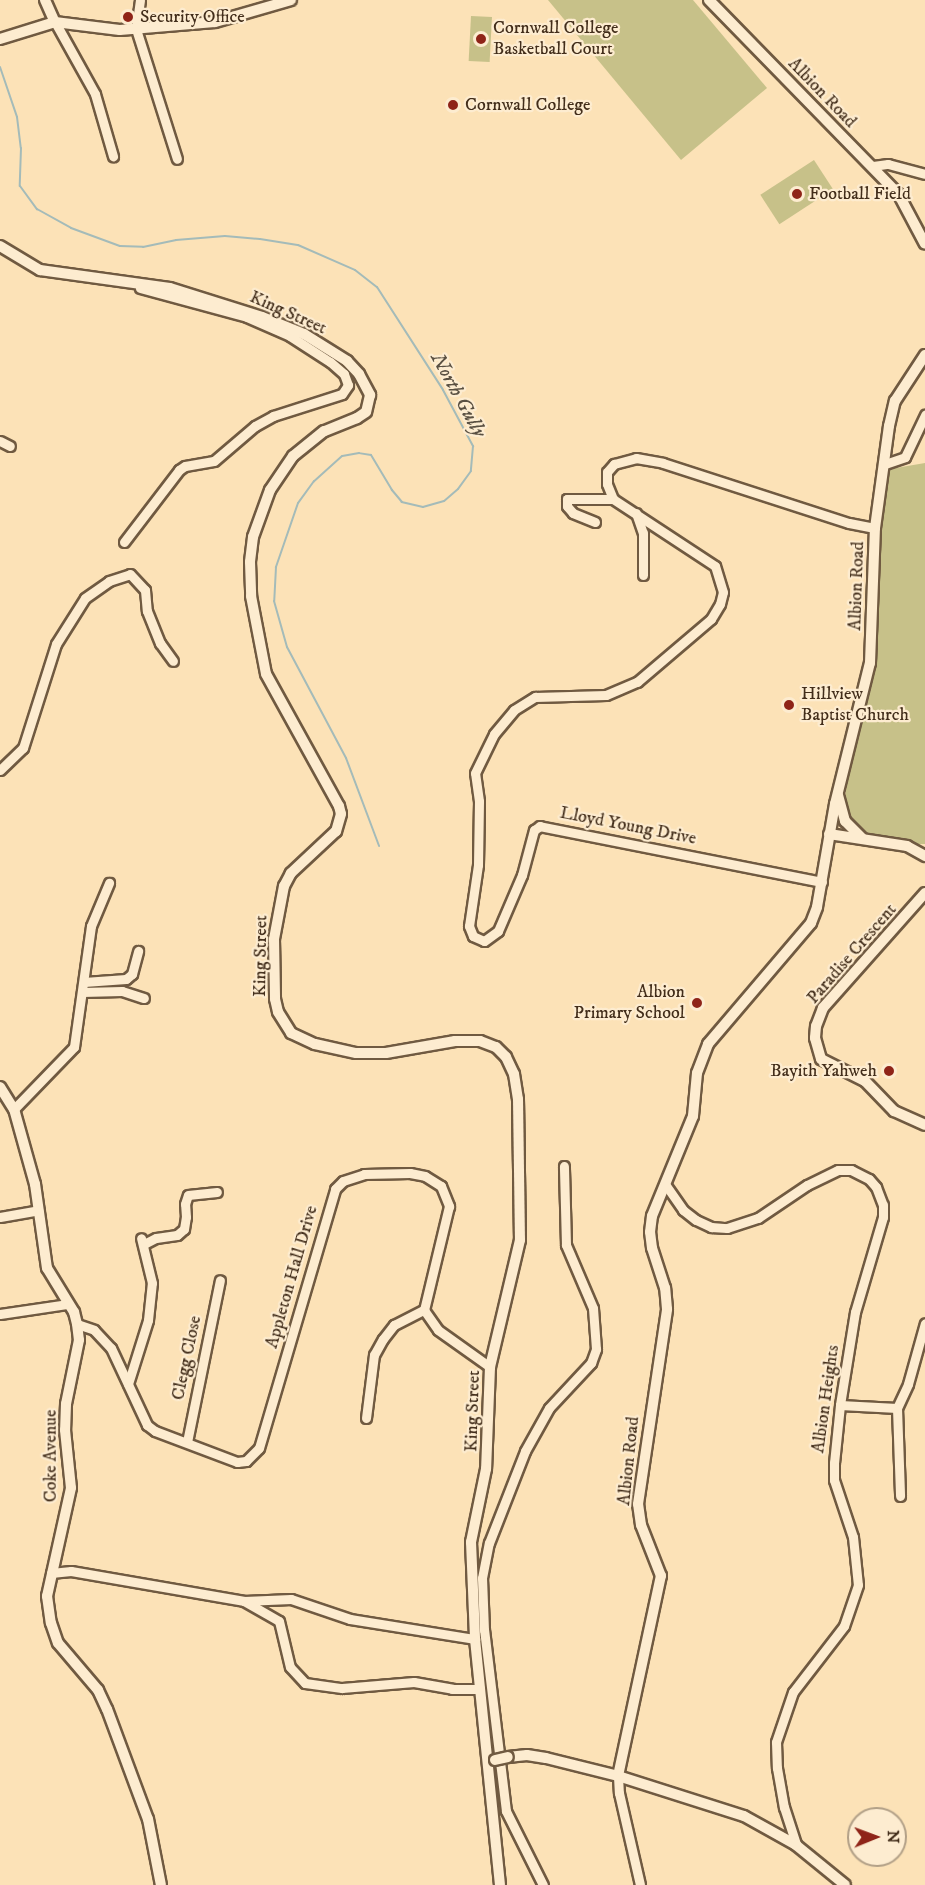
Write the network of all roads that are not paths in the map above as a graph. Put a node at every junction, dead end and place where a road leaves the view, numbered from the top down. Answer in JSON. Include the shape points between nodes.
{"nodes":[{"id":1,"x":45,"y":0,"type":"edge"},
{"id":2,"x":140,"y":0,"type":"edge"},
{"id":3,"x":291,"y":0,"type":"edge"},
{"id":4,"x":709,"y":0,"type":"edge"},
{"id":5,"x":273,"y":2,"type":"edge"},
{"id":6,"x":56,"y":22,"type":"junction"},
{"id":7,"x":136,"y":29,"type":"junction"},
{"id":8,"x":0,"y":39,"type":"edge"},
{"id":9,"x":113,"y":156,"type":"dead end"},
{"id":10,"x":177,"y":159,"type":"dead end"},
{"id":11,"x":873,"y":166,"type":"junction"},
{"id":12,"x":925,"y":174,"type":"edge"},
{"id":13,"x":925,"y":244,"type":"edge"},
{"id":14,"x":0,"y":246,"type":"edge"},
{"id":15,"x":124,"y":283,"type":"junction"},
{"id":16,"x":925,"y":355,"type":"edge"},
{"id":17,"x":925,"y":415,"type":"edge"},
{"id":18,"x":0,"y":441,"type":"edge"},
{"id":19,"x":10,"y":446,"type":"dead end"},
{"id":20,"x":885,"y":464,"type":"junction"},
{"id":21,"x":613,"y":499,"type":"junction"},
{"id":22,"x":636,"y":513,"type":"junction"},
{"id":23,"x":595,"y":522,"type":"dead end"},
{"id":24,"x":875,"y":528,"type":"junction"},
{"id":25,"x":124,"y":542,"type":"dead end"},
{"id":26,"x":643,"y":575,"type":"dead end"},
{"id":27,"x":173,"y":661,"type":"dead end"},
{"id":28,"x":0,"y":770,"type":"edge"},
{"id":29,"x":838,"y":792,"type":"junction"},
{"id":30,"x":830,"y":829,"type":"junction"},
{"id":31,"x":862,"y":838,"type":"junction"},
{"id":32,"x":925,"y":856,"type":"edge"},
{"id":33,"x":822,"y":882,"type":"junction"},
{"id":34,"x":109,"y":883,"type":"dead end"},
{"id":35,"x":925,"y":893,"type":"edge"},
{"id":36,"x":138,"y":951,"type":"dead end"},
{"id":37,"x":84,"y":982,"type":"junction"},
{"id":38,"x":82,"y":992,"type":"junction"},
{"id":39,"x":144,"y":998,"type":"dead end"},
{"id":40,"x":0,"y":1087,"type":"edge"},
{"id":41,"x":14,"y":1109,"type":"junction"},
{"id":42,"x":925,"y":1125,"type":"edge"},
{"id":43,"x":564,"y":1166,"type":"dead end"},
{"id":44,"x":665,"y":1184,"type":"junction"},
{"id":45,"x":218,"y":1192,"type":"dead end"},
{"id":46,"x":38,"y":1210,"type":"junction"},
{"id":47,"x":0,"y":1217,"type":"edge"},
{"id":48,"x":220,"y":1280,"type":"dead end"},
{"id":49,"x":68,"y":1304,"type":"junction"},
{"id":50,"x":424,"y":1310,"type":"junction"},
{"id":51,"x":0,"y":1314,"type":"edge"},
{"id":52,"x":925,"y":1323,"type":"edge"},
{"id":53,"x":77,"y":1324,"type":"junction"},
{"id":54,"x":490,"y":1366,"type":"junction"},
{"id":55,"x":128,"y":1384,"type":"junction"},
{"id":56,"x":840,"y":1405,"type":"junction"},
{"id":57,"x":897,"y":1408,"type":"junction"},
{"id":58,"x":366,"y":1418,"type":"dead end"},
{"id":59,"x":187,"y":1442,"type":"junction"},
{"id":60,"x":900,"y":1496,"type":"dead end"},
{"id":61,"x":51,"y":1573,"type":"junction"},
{"id":62,"x":243,"y":1601,"type":"junction"},
{"id":63,"x":475,"y":1639,"type":"junction"},
{"id":64,"x":480,"y":1689,"type":"junction"},
{"id":65,"x":491,"y":1761,"type":"junction"},
{"id":66,"x":618,"y":1776,"type":"junction"},
{"id":67,"x":796,"y":1845,"type":"junction"},
{"id":68,"x":161,"y":1885,"type":"edge"},
{"id":69,"x":500,"y":1885,"type":"edge"},
{"id":70,"x":543,"y":1885,"type":"edge"},
{"id":71,"x":640,"y":1885,"type":"edge"},
{"id":72,"x":845,"y":1885,"type":"edge"}],
"edges":[{"from":1,"to":6,"type":"street"},
{"from":2,"to":7,"type":"street"},
{"from":3,"to":5,"type":"street"},
{"from":4,"to":11,"type":"street","name":"Albion Road"},
{"from":5,"to":7,"type":"street","via":[[215,22]]},
{"from":6,"to":7,"type":"street"},
{"from":6,"to":8,"type":"street"},
{"from":6,"to":9,"type":"street","via":[[95,94]]},
{"from":7,"to":10,"type":"street"},
{"from":11,"to":12,"type":"street","via":[[888,164]]},
{"from":11,"to":13,"type":"street","name":"Albion Road","via":[[899,195]]},
{"from":14,"to":15,"type":"street","name":"King Street","via":[[40,270]]},
{"from":15,"to":25,"type":"street","via":[[247,317],[290,336],[337,368],[348,385],[342,394],[273,416],[255,426],[214,460],[179,470]]},
{"from":15,"to":54,"type":"street","name":"King Street","via":[[193,294],[304,334],[347,361],[370,395],[366,412],[324,431],[293,456],[270,490],[253,537],[251,596],[266,674],[341,814],[336,831],[291,873],[284,886],[275,929],[275,999],[291,1033],[315,1044],[356,1053],[386,1053],[455,1041],[480,1041],[496,1047],[506,1058],[514,1074],[518,1099],[520,1240]]},
{"from":16,"to":20,"type":"street","name":"Albion Road","via":[[895,401]]},
{"from":17,"to":20,"type":"street","via":[[905,457]]},
{"from":18,"to":19,"type":"street"},
{"from":20,"to":24,"type":"street","name":"Albion Road"},
{"from":21,"to":22,"type":"street","name":"Lloyd Young Drive"},
{"from":21,"to":23,"type":"street","via":[[567,499],[573,513]]},
{"from":21,"to":24,"type":"street","via":[[607,472],[614,464],[636,458],[696,471],[849,523]]},
{"from":22,"to":26,"type":"street","via":[[643,533]]},
{"from":22,"to":33,"type":"street","name":"Lloyd Young Drive","via":[[715,566],[723,592],[720,604],[711,619],[637,682],[606,695],[534,697],[514,710],[494,734],[475,773],[479,828],[476,891],[469,926],[473,936],[484,941],[498,931],[522,875],[534,831],[540,826]]},
{"from":24,"to":29,"type":"street","name":"Albion Road","via":[[870,663]]},
{"from":27,"to":28,"type":"street","via":[[160,643],[147,611],[145,590],[130,574],[110,581],[85,598],[56,644],[23,748]]},
{"from":29,"to":30,"type":"street","name":"Albion Road"},
{"from":29,"to":31,"type":"street","via":[[846,821]]},
{"from":30,"to":31,"type":"street"},
{"from":30,"to":33,"type":"street","name":"Albion Road"},
{"from":31,"to":32,"type":"street","via":[[907,846]]},
{"from":33,"to":44,"type":"street","name":"Albion Road","via":[[811,923],[708,1044],[697,1073],[693,1116]]},
{"from":34,"to":37,"type":"street","via":[[91,926]]},
{"from":35,"to":42,"type":"street","name":"Paradise Crescent","via":[[823,1008],[815,1038],[821,1059],[865,1081],[894,1111]]},
{"from":36,"to":37,"type":"street","via":[[132,974],[126,980]]},
{"from":37,"to":38,"type":"street"},
{"from":38,"to":39,"type":"street","via":[[122,991]]},
{"from":38,"to":41,"type":"street","via":[[74,1047]]},
{"from":40,"to":41,"type":"street","name":"Coke Avenue"},
{"from":41,"to":46,"type":"street","name":"Coke Avenue"},
{"from":43,"to":70,"type":"street","via":[[566,1245],[593,1308],[597,1349],[591,1364],[549,1408],[525,1451],[489,1543],[482,1578],[484,1630],[506,1811]]},
{"from":44,"to":56,"type":"street","name":"Albion Heights","via":[[696,1221],[727,1228],[758,1218],[807,1185],[838,1170],[861,1173],[876,1186],[884,1205],[883,1217],[855,1312]]},
{"from":44,"to":66,"type":"street","name":"Albion Road","via":[[650,1232],[667,1309],[638,1504],[641,1525],[662,1576]]},
{"from":45,"to":55,"type":"street","via":[[188,1196],[184,1229],[177,1235],[143,1241],[153,1282],[148,1320]]},
{"from":46,"to":47,"type":"street"},
{"from":46,"to":49,"type":"street","name":"Coke Avenue","via":[[47,1268]]},
{"from":48,"to":59,"type":"street","name":"Clegg Close"},
{"from":49,"to":51,"type":"street"},
{"from":49,"to":53,"type":"street","name":"Coke Avenue"},
{"from":50,"to":54,"type":"street","via":[[438,1330]]},
{"from":50,"to":58,"type":"street","via":[[394,1325],[374,1355]]},
{"from":50,"to":59,"type":"street","name":"Appleton Hall Drive","via":[[449,1206],[441,1186],[410,1173],[364,1174],[343,1181],[335,1189],[319,1238],[259,1448],[253,1457],[237,1462]]},
{"from":52,"to":57,"type":"street"},
{"from":53,"to":55,"type":"street","name":"Appleton Hall Drive","via":[[94,1329],[111,1347]]},
{"from":53,"to":61,"type":"street","name":"Coke Avenue","via":[[79,1340],[66,1404],[65,1431],[71,1488]]},
{"from":54,"to":63,"type":"street","name":"King Street","via":[[486,1469],[471,1542]]},
{"from":55,"to":59,"type":"street","name":"Appleton Hall Drive","via":[[147,1425]]},
{"from":56,"to":57,"type":"street"},
{"from":56,"to":67,"type":"street","name":"Albion Heights","via":[[834,1480],[853,1538],[858,1585],[844,1626],[793,1692],[776,1742],[780,1788]]},
{"from":57,"to":60,"type":"street"},
{"from":61,"to":62,"type":"street","via":[[71,1571]]},
{"from":61,"to":68,"type":"street","name":"Coke Avenue","via":[[47,1596],[58,1642],[98,1690],[107,1709],[148,1819]]},
{"from":62,"to":63,"type":"street","via":[[291,1599],[350,1619]]},
{"from":62,"to":64,"type":"street","via":[[279,1621],[290,1667],[305,1683],[342,1688],[414,1682]]},
{"from":63,"to":64,"type":"street","name":"King Street"},
{"from":64,"to":65,"type":"street","name":"King Street"},
{"from":65,"to":66,"type":"street","bridge":true,"via":[[527,1755]]},
{"from":65,"to":69,"type":"street","name":"King Street"},
{"from":66,"to":67,"type":"street","via":[[744,1816]]},
{"from":66,"to":71,"type":"street"},
{"from":67,"to":72,"type":"street"}]}
